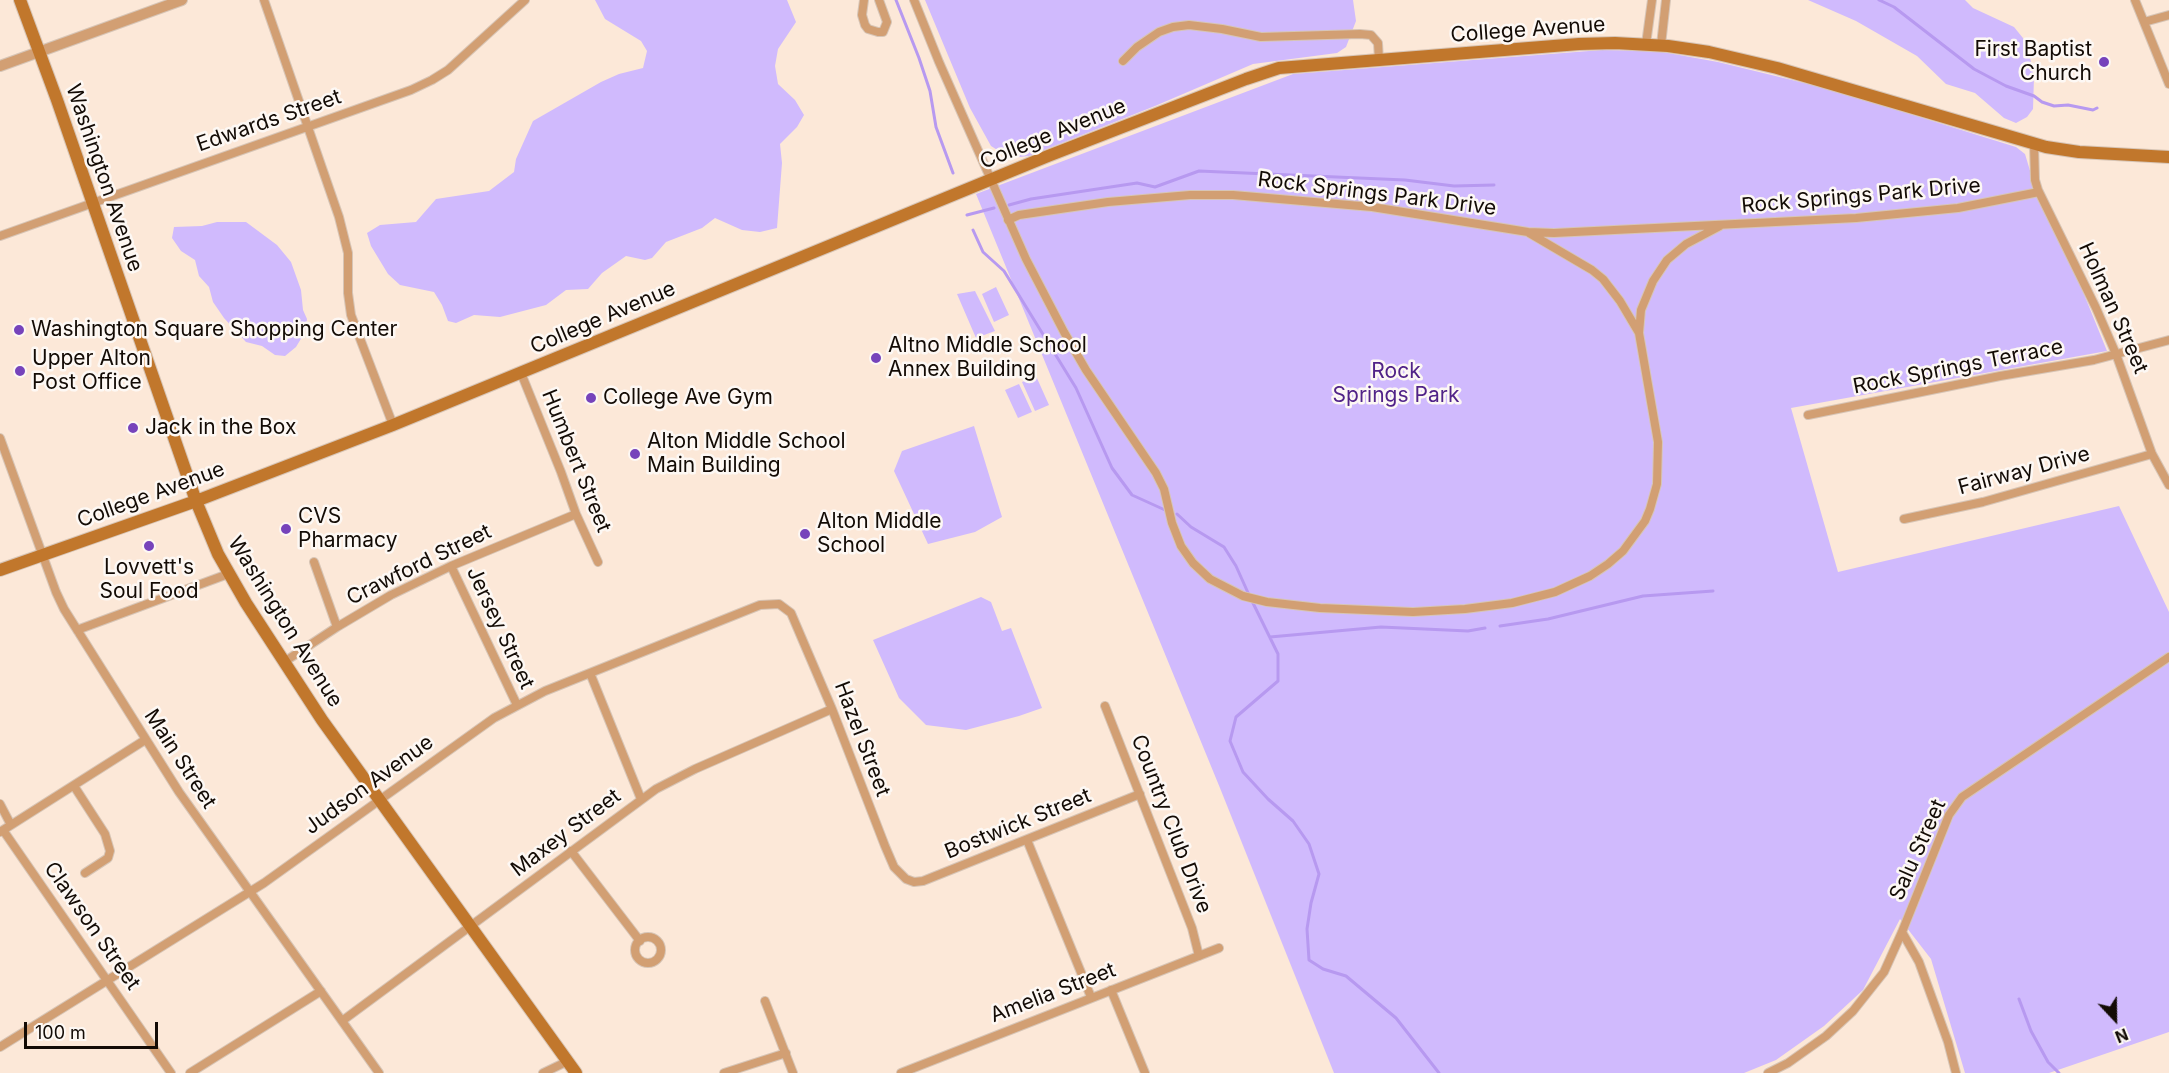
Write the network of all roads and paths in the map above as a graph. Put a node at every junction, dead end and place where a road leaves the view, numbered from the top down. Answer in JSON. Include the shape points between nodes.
{"nodes":[{"id":1,"x":20,"y":0,"type":"edge"},
{"id":2,"x":182,"y":0,"type":"edge"},
{"id":3,"x":264,"y":0,"type":"edge"},
{"id":4,"x":525,"y":0,"type":"edge"},
{"id":5,"x":864,"y":0,"type":"edge"},
{"id":6,"x":879,"y":0,"type":"edge"},
{"id":7,"x":914,"y":0,"type":"edge"},
{"id":8,"x":1652,"y":0,"type":"edge"},
{"id":9,"x":1666,"y":0,"type":"edge"},
{"id":10,"x":2135,"y":0,"type":"edge"},
{"id":11,"x":2169,"y":15,"type":"edge"},
{"id":12,"x":2144,"y":22,"type":"junction"},
{"id":13,"x":1646,"y":44,"type":"junction"},
{"id":14,"x":1661,"y":45,"type":"junction"},
{"id":15,"x":39,"y":52,"type":"junction"},
{"id":16,"x":1379,"y":60,"type":"junction"},
{"id":17,"x":1123,"y":62,"type":"dead end"},
{"id":18,"x":0,"y":66,"type":"edge"},
{"id":19,"x":2169,"y":84,"type":"edge"},
{"id":20,"x":308,"y":127,"type":"junction"},
{"id":21,"x":2034,"y":144,"type":"junction"},
{"id":22,"x":2169,"y":157,"type":"edge"},
{"id":23,"x":991,"y":180,"type":"junction"},
{"id":24,"x":2039,"y":192,"type":"junction"},
{"id":25,"x":92,"y":203,"type":"junction"},
{"id":26,"x":1008,"y":220,"type":"junction"},
{"id":27,"x":1720,"y":226,"type":"junction"},
{"id":28,"x":1528,"y":232,"type":"junction"},
{"id":29,"x":0,"y":236,"type":"edge"},
{"id":30,"x":1639,"y":333,"type":"junction"},
{"id":31,"x":2169,"y":340,"type":"edge"},
{"id":32,"x":2116,"y":354,"type":"junction"},
{"id":33,"x":521,"y":373,"type":"junction"},
{"id":34,"x":1808,"y":415,"type":"dead end"},
{"id":35,"x":393,"y":425,"type":"junction"},
{"id":36,"x":0,"y":438,"type":"edge"},
{"id":37,"x":2152,"y":454,"type":"junction"},
{"id":38,"x":2169,"y":484,"type":"edge"},
{"id":39,"x":196,"y":501,"type":"junction"},
{"id":40,"x":576,"y":514,"type":"junction"},
{"id":41,"x":1904,"y":519,"type":"dead end"},
{"id":42,"x":43,"y":555,"type":"junction"},
{"id":43,"x":314,"y":562,"type":"dead end"},
{"id":44,"x":598,"y":562,"type":"dead end"},
{"id":45,"x":451,"y":566,"type":"junction"},
{"id":46,"x":0,"y":570,"type":"edge"},
{"id":47,"x":228,"y":574,"type":"junction"},
{"id":48,"x":784,"y":606,"type":"joint"},
{"id":49,"x":337,"y":627,"type":"junction"},
{"id":50,"x":77,"y":630,"type":"junction"},
{"id":51,"x":2169,"y":657,"type":"edge"},
{"id":52,"x":284,"y":662,"type":"junction"},
{"id":53,"x":590,"y":673,"type":"junction"},
{"id":54,"x":517,"y":705,"type":"junction"},
{"id":55,"x":1106,"y":706,"type":"dead end"},
{"id":56,"x":832,"y":709,"type":"junction"},
{"id":57,"x":145,"y":740,"type":"junction"},
{"id":58,"x":74,"y":786,"type":"junction"},
{"id":59,"x":1140,"y":795,"type":"junction"},
{"id":60,"x":641,"y":799,"type":"junction"},
{"id":61,"x":379,"y":801,"type":"junction"},
{"id":62,"x":0,"y":804,"type":"edge"},
{"id":63,"x":5,"y":829,"type":"edge"},
{"id":64,"x":1028,"y":840,"type":"junction"},
{"id":65,"x":571,"y":851,"type":"junction"},
{"id":66,"x":85,"y":873,"type":"dead end"},
{"id":67,"x":910,"y":881,"type":"joint"},
{"id":68,"x":250,"y":893,"type":"junction"},
{"id":69,"x":471,"y":927,"type":"junction"},
{"id":70,"x":1902,"y":932,"type":"junction"},
{"id":71,"x":640,"y":941,"type":"dead end"},
{"id":72,"x":1219,"y":948,"type":"dead end"},
{"id":73,"x":1199,"y":956,"type":"junction"},
{"id":74,"x":108,"y":980,"type":"junction"},
{"id":75,"x":1111,"y":990,"type":"junction"},
{"id":76,"x":321,"y":992,"type":"junction"},
{"id":77,"x":1091,"y":997,"type":"junction"},
{"id":78,"x":765,"y":1001,"type":"dead end"},
{"id":79,"x":342,"y":1021,"type":"junction"},
{"id":80,"x":0,"y":1047,"type":"edge"},
{"id":81,"x":786,"y":1053,"type":"junction"},
{"id":82,"x":568,"y":1061,"type":"junction"},
{"id":83,"x":171,"y":1073,"type":"edge"},
{"id":84,"x":190,"y":1073,"type":"edge"},
{"id":85,"x":379,"y":1073,"type":"edge"},
{"id":86,"x":543,"y":1073,"type":"edge"},
{"id":87,"x":576,"y":1073,"type":"edge"},
{"id":88,"x":724,"y":1073,"type":"edge"},
{"id":89,"x":793,"y":1073,"type":"edge"},
{"id":90,"x":901,"y":1073,"type":"edge"},
{"id":91,"x":1145,"y":1073,"type":"edge"},
{"id":92,"x":1768,"y":1073,"type":"edge"},
{"id":93,"x":1956,"y":1073,"type":"edge"}],
"edges":[{"from":1,"to":15,"type":"main road","name":"Washington Avenue"},
{"from":2,"to":15,"type":"street"},
{"from":3,"to":20,"type":"street"},
{"from":4,"to":20,"type":"street","name":"Edwards Street","via":[[432,80]]},
{"from":5,"to":6,"type":"street","via":[[864,25],[868,30],[883,32],[887,22]]},
{"from":7,"to":23,"type":"street","name":"Rock Springs Park Drive"},
{"from":8,"to":13,"type":"street"},
{"from":9,"to":14,"type":"street"},
{"from":10,"to":12,"type":"street"},
{"from":11,"to":12,"type":"street"},
{"from":12,"to":19,"type":"street"},
{"from":13,"to":14,"type":"main road","name":"College Avenue"},
{"from":13,"to":16,"type":"main road","name":"College Avenue","via":[[1579,44]]},
{"from":14,"to":21,"type":"main road","name":"College Avenue","via":[[1777,68]]},
{"from":15,"to":18,"type":"street"},
{"from":15,"to":25,"type":"main road","name":"Washington Avenue"},
{"from":16,"to":17,"type":"street","via":[[1378,43],[1371,35],[1261,37],[1189,25],[1159,32]]},
{"from":16,"to":23,"type":"main road","name":"College Avenue","via":[[1271,70]]},
{"from":20,"to":25,"type":"street","name":"Edwards Street"},
{"from":20,"to":35,"type":"street","via":[[345,239],[351,315]]},
{"from":21,"to":22,"type":"main road","name":"College Avenue","via":[[2079,152]]},
{"from":21,"to":24,"type":"street","name":"Holman Street"},
{"from":23,"to":26,"type":"street","name":"Rock Springs Park Drive"},
{"from":23,"to":33,"type":"main road","name":"College Avenue"},
{"from":24,"to":27,"type":"street","name":"Rock Springs Park Drive","via":[[1919,213]]},
{"from":24,"to":32,"type":"street","name":"Holman Street"},
{"from":25,"to":29,"type":"street","name":"Edwards Street"},
{"from":25,"to":39,"type":"main road","name":"Washington Avenue"},
{"from":26,"to":28,"type":"street","name":"Rock Springs Park Drive","via":[[1108,202],[1233,195],[1372,207]]},
{"from":26,"to":30,"type":"street","name":"Rock Springs Park Drive","via":[[1064,332],[1156,473],[1186,554],[1200,572],[1220,586],[1267,602],[1413,612],[1489,607],[1555,592],[1608,564],[1645,521],[1657,484],[1658,442]]},
{"from":27,"to":28,"type":"street","name":"Rock Springs Park Drive"},
{"from":27,"to":30,"type":"street","name":"Rock Springs Park Drive","via":[[1666,260],[1645,297]]},
{"from":28,"to":30,"type":"street","name":"Rock Springs Park Drive","via":[[1603,279]]},
{"from":31,"to":32,"type":"street","name":"Rock Springs Terrace"},
{"from":32,"to":34,"type":"street","name":"Rock Springs Terrace"},
{"from":32,"to":37,"type":"street","name":"Holman Street"},
{"from":33,"to":35,"type":"main road","name":"College Avenue"},
{"from":33,"to":40,"type":"street","name":"Humbert Street"},
{"from":35,"to":39,"type":"main road","name":"College Avenue"},
{"from":36,"to":42,"type":"street","name":"Main Street"},
{"from":37,"to":38,"type":"street","name":"Holman Street"},
{"from":37,"to":41,"type":"street","name":"Fairway Drive","via":[[1983,502]]},
{"from":39,"to":42,"type":"main road","name":"College Avenue"},
{"from":39,"to":47,"type":"main road","name":"Washington Avenue"},
{"from":40,"to":44,"type":"street","name":"Humbert Street"},
{"from":40,"to":45,"type":"street","name":"Crawford Street"},
{"from":42,"to":46,"type":"main road","name":"College Avenue"},
{"from":42,"to":50,"type":"street","name":"Main Street"},
{"from":43,"to":49,"type":"street"},
{"from":45,"to":49,"type":"street","name":"Crawford Street"},
{"from":45,"to":54,"type":"street","name":"Jersey Street"},
{"from":47,"to":50,"type":"street"},
{"from":47,"to":52,"type":"main road","name":"Washington Avenue"},
{"from":48,"to":53,"type":"street","name":"Judson Avenue","via":[[768,604],[737,613]]},
{"from":48,"to":56,"type":"street","name":"Hazel Street","via":[[797,625]]},
{"from":49,"to":52,"type":"street","name":"Crawford Street"},
{"from":50,"to":57,"type":"street","name":"Main Street"},
{"from":51,"to":70,"type":"street","name":"Salu Street","via":[[1962,797],[1949,815]]},
{"from":52,"to":61,"type":"main road","name":"Washington Avenue"},
{"from":53,"to":54,"type":"street","name":"Judson Avenue"},
{"from":53,"to":60,"type":"street"},
{"from":54,"to":61,"type":"street","name":"Judson Avenue"},
{"from":55,"to":59,"type":"street","name":"Country Club Drive"},
{"from":56,"to":60,"type":"street","name":"Maxey Street","via":[[695,768]]},
{"from":56,"to":67,"type":"street","name":"Hazel Street","via":[[894,867]]},
{"from":57,"to":58,"type":"street"},
{"from":57,"to":68,"type":"street","name":"Main Street"},
{"from":58,"to":63,"type":"street"},
{"from":58,"to":66,"type":"street","via":[[105,834],[110,850],[108,858]]},
{"from":59,"to":64,"type":"street","name":"Bostwick Street"},
{"from":59,"to":73,"type":"street","name":"Country Club Drive","via":[[1192,928]]},
{"from":60,"to":65,"type":"street","name":"Maxey Street"},
{"from":61,"to":68,"type":"street","name":"Judson Avenue"},
{"from":61,"to":69,"type":"main road","name":"Washington Avenue"},
{"from":62,"to":63,"type":"street","name":"Clawson Street"},
{"from":63,"to":74,"type":"street","name":"Clawson Street"},
{"from":64,"to":67,"type":"street","name":"Bostwick Street","via":[[923,881]]},
{"from":64,"to":77,"type":"street"},
{"from":65,"to":69,"type":"street","name":"Maxey Street"},
{"from":65,"to":71,"type":"street"},
{"from":68,"to":74,"type":"street","name":"Judson Avenue"},
{"from":68,"to":76,"type":"street","name":"Main Street"},
{"from":69,"to":79,"type":"street","name":"Maxey Street"},
{"from":69,"to":82,"type":"main road","name":"Washington Avenue"},
{"from":70,"to":92,"type":"street","name":"Salu Street","via":[[1884,972],[1853,1011],[1808,1050]]},
{"from":70,"to":93,"type":"street","via":[[1919,962]]},
{"from":72,"to":73,"type":"street","name":"Amelia Street"},
{"from":73,"to":75,"type":"street","name":"Amelia Street"},
{"from":74,"to":80,"type":"street","name":"Judson Avenue"},
{"from":74,"to":83,"type":"street","name":"Clawson Street"},
{"from":75,"to":77,"type":"street","name":"Amelia Street"},
{"from":75,"to":91,"type":"street"},
{"from":76,"to":79,"type":"street","name":"Main Street"},
{"from":76,"to":84,"type":"street"},
{"from":77,"to":90,"type":"street","name":"Amelia Street"},
{"from":78,"to":81,"type":"street"},
{"from":79,"to":85,"type":"street","name":"Main Street"},
{"from":81,"to":88,"type":"street"},
{"from":81,"to":89,"type":"street"},
{"from":82,"to":86,"type":"street"},
{"from":82,"to":87,"type":"main road","name":"Washington Avenue"}]}
